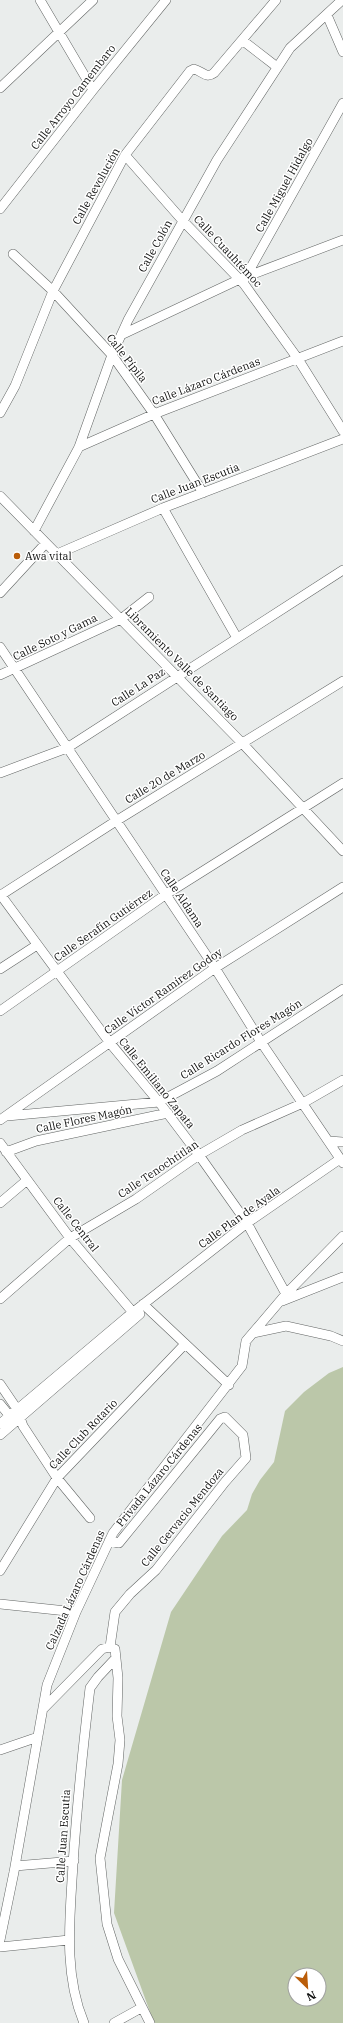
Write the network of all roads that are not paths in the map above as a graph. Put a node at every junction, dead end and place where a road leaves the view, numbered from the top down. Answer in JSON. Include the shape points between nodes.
{"nodes":[{"id":1,"x":40,"y":0,"type":"edge"},
{"id":2,"x":92,"y":0,"type":"edge"},
{"id":3,"x":166,"y":0,"type":"edge"},
{"id":4,"x":276,"y":0,"type":"edge"},
{"id":5,"x":338,"y":1,"type":"edge"},
{"id":6,"x":327,"y":14,"type":"junction"},
{"id":7,"x":58,"y":32,"type":"junction"},
{"id":8,"x":242,"y":40,"type":"junction"},
{"id":9,"x":343,"y":52,"type":"edge"},
{"id":10,"x":277,"y":67,"type":"junction"},
{"id":11,"x":0,"y":88,"type":"edge"},
{"id":12,"x":93,"y":90,"type":"junction"},
{"id":13,"x":343,"y":103,"type":"edge"},
{"id":14,"x":125,"y":155,"type":"junction"},
{"id":15,"x":0,"y":209,"type":"edge"},
{"id":16,"x":184,"y":220,"type":"junction"},
{"id":17,"x":343,"y":233,"type":"edge"},
{"id":18,"x":340,"y":241,"type":"edge"},
{"id":19,"x":13,"y":254,"type":"dead end"},
{"id":20,"x":243,"y":278,"type":"junction"},
{"id":21,"x":52,"y":291,"type":"junction"},
{"id":22,"x":121,"y":335,"type":"junction"},
{"id":23,"x":343,"y":341,"type":"edge"},
{"id":24,"x":112,"y":355,"type":"junction"},
{"id":25,"x":298,"y":359,"type":"junction"},
{"id":26,"x":0,"y":413,"type":"edge"},
{"id":27,"x":154,"y":414,"type":"junction"},
{"id":28,"x":343,"y":431,"type":"edge"},
{"id":29,"x":343,"y":439,"type":"edge"},
{"id":30,"x":79,"y":447,"type":"junction"},
{"id":31,"x":203,"y":493,"type":"junction"},
{"id":32,"x":0,"y":496,"type":"edge"},
{"id":33,"x":163,"y":508,"type":"junction"},
{"id":34,"x":34,"y":530,"type":"junction"},
{"id":35,"x":46,"y":543,"type":"junction"},
{"id":36,"x":57,"y":554,"type":"junction"},
{"id":37,"x":343,"y":570,"type":"edge"},
{"id":38,"x":0,"y":593,"type":"edge"},
{"id":39,"x":149,"y":597,"type":"dead end"},
{"id":40,"x":120,"y":619,"type":"junction"},
{"id":41,"x":236,"y":638,"type":"junction"},
{"id":42,"x":0,"y":647,"type":"edge"},
{"id":43,"x":15,"y":670,"type":"junction"},
{"id":44,"x":0,"y":675,"type":"edge"},
{"id":45,"x":177,"y":676,"type":"junction"},
{"id":46,"x":343,"y":681,"type":"edge"},
{"id":47,"x":243,"y":744,"type":"junction"},
{"id":48,"x":67,"y":748,"type":"junction"},
{"id":49,"x":0,"y":773,"type":"edge"},
{"id":50,"x":343,"y":783,"type":"edge"},
{"id":51,"x":304,"y":808,"type":"junction"},
{"id":52,"x":116,"y":821,"type":"junction"},
{"id":53,"x":343,"y":851,"type":"edge"},
{"id":54,"x":343,"y":887,"type":"edge"},
{"id":55,"x":0,"y":894,"type":"edge"},
{"id":56,"x":165,"y":895,"type":"junction"},
{"id":57,"x":37,"y":945,"type":"junction"},
{"id":58,"x":215,"y":968,"type":"junction"},
{"id":59,"x":0,"y":969,"type":"edge"},
{"id":60,"x":58,"y":971,"type":"junction"},
{"id":61,"x":343,"y":989,"type":"edge"},
{"id":62,"x":0,"y":1011,"type":"edge"},
{"id":63,"x":261,"y":1042,"type":"junction"},
{"id":64,"x":110,"y":1044,"type":"junction"},
{"id":65,"x":343,"y":1080,"type":"edge"},
{"id":66,"x":159,"y":1102,"type":"junction"},
{"id":67,"x":303,"y":1103,"type":"junction"},
{"id":68,"x":168,"y":1113,"type":"junction"},
{"id":69,"x":3,"y":1118,"type":"edge"},
{"id":70,"x":328,"y":1141,"type":"junction"},
{"id":71,"x":343,"y":1142,"type":"edge"},
{"id":72,"x":0,"y":1143,"type":"edge"},
{"id":73,"x":6,"y":1152,"type":"junction"},
{"id":74,"x":199,"y":1155,"type":"junction"},
{"id":75,"x":342,"y":1161,"type":"edge"},
{"id":76,"x":26,"y":1181,"type":"junction"},
{"id":77,"x":0,"y":1203,"type":"edge"},
{"id":78,"x":247,"y":1223,"type":"junction"},
{"id":79,"x":343,"y":1236,"type":"edge"},
{"id":80,"x":70,"y":1238,"type":"junction"},
{"id":81,"x":343,"y":1277,"type":"edge"},
{"id":82,"x":283,"y":1298,"type":"junction"},
{"id":83,"x":0,"y":1300,"type":"edge"},
{"id":84,"x":145,"y":1306,"type":"junction"},
{"id":85,"x":135,"y":1315,"type":"junction"},
{"id":86,"x":252,"y":1333,"type":"junction"},
{"id":87,"x":343,"y":1341,"type":"edge"},
{"id":88,"x":185,"y":1344,"type":"junction"},
{"id":89,"x":0,"y":1384,"type":"edge"},
{"id":90,"x":229,"y":1385,"type":"junction"},
{"id":91,"x":0,"y":1404,"type":"edge"},
{"id":92,"x":15,"y":1416,"type":"junction"},
{"id":93,"x":225,"y":1417,"type":"joint"},
{"id":94,"x":0,"y":1424,"type":"edge"},
{"id":95,"x":0,"y":1435,"type":"edge"},
{"id":96,"x":57,"y":1478,"type":"junction"},
{"id":97,"x":90,"y":1518,"type":"dead end"},
{"id":98,"x":109,"y":1541,"type":"junction"},
{"id":99,"x":0,"y":1571,"type":"edge"},
{"id":100,"x":0,"y":1604,"type":"edge"},
{"id":101,"x":76,"y":1612,"type":"junction"},
{"id":102,"x":110,"y":1647,"type":"junction"},
{"id":103,"x":115,"y":1659,"type":"junction"},
{"id":104,"x":43,"y":1709,"type":"junction"},
{"id":105,"x":38,"y":1737,"type":"junction"},
{"id":106,"x":0,"y":1750,"type":"edge"},
{"id":107,"x":74,"y":1861,"type":"junction"},
{"id":108,"x":15,"y":1866,"type":"junction"},
{"id":109,"x":0,"y":1940,"type":"edge"},
{"id":110,"x":68,"y":1940,"type":"junction"},
{"id":111,"x":0,"y":1947,"type":"edge"},
{"id":112,"x":141,"y":2008,"type":"junction"},
{"id":113,"x":84,"y":2023,"type":"edge"},
{"id":114,"x":114,"y":2023,"type":"edge"},
{"id":115,"x":150,"y":2023,"type":"edge"}],
"edges":[{"from":1,"to":7,"type":"street"},
{"from":2,"to":7,"type":"street"},
{"from":3,"to":12,"type":"street","name":"Calle Arroyo Camembaro"},
{"from":4,"to":8,"type":"street","name":"Calle Revolución"},
{"from":5,"to":6,"type":"street","name":"Calle Colón"},
{"from":6,"to":9,"type":"street"},
{"from":6,"to":10,"type":"street","name":"Calle Colón","via":[[290,48]]},
{"from":7,"to":11,"type":"street"},
{"from":7,"to":12,"type":"street"},
{"from":8,"to":10,"type":"street"},
{"from":8,"to":14,"type":"street","name":"Calle Revolución","via":[[211,75],[194,69],[190,72]]},
{"from":10,"to":16,"type":"street","name":"Calle Colón","via":[[217,160]]},
{"from":12,"to":15,"type":"street","name":"Calle Arroyo Camembaro"},
{"from":13,"to":20,"type":"street","name":"Calle Miguel Hidalgo"},
{"from":14,"to":16,"type":"street","name":"Calle Cuauhtémoc"},
{"from":14,"to":21,"type":"street","name":"Calle Revolución"},
{"from":16,"to":20,"type":"street","name":"Calle Cuauhtémoc"},
{"from":16,"to":22,"type":"street","name":"Calle Colón"},
{"from":17,"to":18,"type":"street"},
{"from":18,"to":20,"type":"street"},
{"from":19,"to":21,"type":"street","name":"Calle Pípila"},
{"from":20,"to":22,"type":"street"},
{"from":20,"to":25,"type":"street","name":"Calle Cuauhtémoc"},
{"from":21,"to":24,"type":"street","name":"Calle Pípila"},
{"from":21,"to":26,"type":"street","name":"Calle Revolución","via":[[15,386]]},
{"from":22,"to":24,"type":"street","name":"Calle Colón"},
{"from":23,"to":25,"type":"street","name":"Calle Lázaro Cárdenas"},
{"from":24,"to":27,"type":"street","name":"Calle Pípila"},
{"from":24,"to":30,"type":"street","name":"Calle Colón"},
{"from":25,"to":27,"type":"street","name":"Calle Lázaro Cárdenas"},
{"from":25,"to":28,"type":"street","name":"Calle Cuauhtémoc"},
{"from":27,"to":30,"type":"street","name":"Calle Lázaro Cárdenas"},
{"from":27,"to":31,"type":"street","name":"Calle Pípila"},
{"from":29,"to":31,"type":"street","name":"Calle Juan Escutia"},
{"from":30,"to":34,"type":"street","name":"Calle Colón"},
{"from":31,"to":33,"type":"street","name":"Calle Juan Escutia"},
{"from":32,"to":34,"type":"street","name":"Libramiento Valle de Santiago"},
{"from":33,"to":36,"type":"street","name":"Calle Juan Escutia"},
{"from":33,"to":41,"type":"street"},
{"from":34,"to":35,"type":"street","name":"Libramiento Valle de Santiago"},
{"from":35,"to":36,"type":"street","name":"Libramiento Valle de Santiago"},
{"from":35,"to":38,"type":"street"},
{"from":36,"to":40,"type":"street","name":"Libramiento Valle de Santiago"},
{"from":37,"to":41,"type":"street","name":"Calle La Paz"},
{"from":39,"to":40,"type":"street","name":"Calle Soto y Gama"},
{"from":40,"to":43,"type":"street","name":"Calle Soto y Gama"},
{"from":40,"to":45,"type":"street","name":"Libramiento Valle de Santiago"},
{"from":41,"to":45,"type":"street","name":"Calle La Paz"},
{"from":42,"to":43,"type":"street","name":"Calle Aldama"},
{"from":43,"to":44,"type":"street","name":"Calle Soto y Gama"},
{"from":43,"to":48,"type":"street","name":"Calle Aldama"},
{"from":45,"to":47,"type":"street","name":"Libramiento Valle de Santiago"},
{"from":45,"to":48,"type":"street","name":"Calle La Paz"},
{"from":46,"to":47,"type":"street","name":"Calle 20 de Marzo"},
{"from":47,"to":51,"type":"street","name":"Libramiento Valle de Santiago"},
{"from":47,"to":52,"type":"street","name":"Calle 20 de Marzo"},
{"from":48,"to":49,"type":"street","name":"Calle La Paz"},
{"from":48,"to":52,"type":"street","name":"Calle Aldama"},
{"from":50,"to":51,"type":"street","name":"Calle Serafín Gutiérrez"},
{"from":51,"to":53,"type":"street","name":"Libramiento Valle de Santiago"},
{"from":51,"to":56,"type":"street","name":"Calle Serafín Gutiérrez"},
{"from":52,"to":55,"type":"street","name":"Calle 20 de Marzo"},
{"from":52,"to":56,"type":"street","name":"Calle Aldama"},
{"from":54,"to":58,"type":"street","name":"Calle Víctor Ramírez Godoy"},
{"from":55,"to":57,"type":"street","name":"Calle Emiliano Zapata"},
{"from":56,"to":58,"type":"street","name":"Calle Aldama"},
{"from":56,"to":60,"type":"street","name":"Calle Serafín Gutiérrez"},
{"from":57,"to":59,"type":"street"},
{"from":57,"to":60,"type":"street","name":"Calle Emiliano Zapata"},
{"from":58,"to":63,"type":"street","name":"Calle Aldama"},
{"from":58,"to":64,"type":"street","name":"Calle Víctor Ramírez Godoy"},
{"from":60,"to":62,"type":"street","name":"Calle Serafín Gutiérrez"},
{"from":60,"to":64,"type":"street","name":"Calle Emiliano Zapata"},
{"from":61,"to":63,"type":"street","name":"Calle Ricardo Flores Magón"},
{"from":63,"to":66,"type":"street","name":"Calle Ricardo Flores Magón","via":[[217,1071]]},
{"from":63,"to":67,"type":"street","name":"Calle Aldama"},
{"from":64,"to":66,"type":"street","name":"Calle Emiliano Zapata"},
{"from":64,"to":69,"type":"street","name":"Calle Víctor Ramírez Godoy"},
{"from":65,"to":67,"type":"street","name":"Calle Tenochtitlan"},
{"from":66,"to":68,"type":"street","name":"Calle Emiliano Zapata"},
{"from":66,"to":69,"type":"street","name":"Calle Ricardo Flores Magón"},
{"from":67,"to":70,"type":"street","name":"Calle Aldama"},
{"from":67,"to":74,"type":"street","name":"Calle Tenochtitlan","via":[[242,1130]]},
{"from":68,"to":73,"type":"street","name":"Calle Flores Magón","via":[[36,1141]]},
{"from":68,"to":74,"type":"street","name":"Calle Emiliano Zapata"},
{"from":70,"to":71,"type":"street"},
{"from":70,"to":75,"type":"street","name":"Calle Aldama"},
{"from":72,"to":73,"type":"street","name":"Calle Central"},
{"from":73,"to":76,"type":"street","name":"Calle Central"},
{"from":74,"to":78,"type":"street","name":"Calle Emiliano Zapata"},
{"from":74,"to":80,"type":"street","name":"Calle Tenochtitlan","via":[[136,1199]]},
{"from":75,"to":78,"type":"street","name":"Calle Plan de Ayala"},
{"from":76,"to":77,"type":"street"},
{"from":76,"to":80,"type":"street","name":"Calle Central"},
{"from":78,"to":82,"type":"street","name":"Calle Emiliano Zapata"},
{"from":78,"to":84,"type":"street","name":"Calle Plan de Ayala"},
{"from":79,"to":82,"type":"street","name":"Calzada Lázaro Cárdenas"},
{"from":80,"to":83,"type":"street","name":"Calle Tenochtitlan"},
{"from":80,"to":85,"type":"street","name":"Calle Central"},
{"from":81,"to":82,"type":"street"},
{"from":82,"to":86,"type":"street","name":"Calzada Lázaro Cárdenas"},
{"from":84,"to":85,"type":"street","name":"Calle Plan de Ayala"},
{"from":84,"to":88,"type":"street"},
{"from":85,"to":92,"type":"street","name":"Calle Plan de Ayala"},
{"from":86,"to":87,"type":"street","via":[[286,1326]]},
{"from":86,"to":90,"type":"street","name":"Calzada Lázaro Cárdenas","via":[[246,1341],[242,1366]]},
{"from":88,"to":90,"type":"street"},
{"from":88,"to":96,"type":"street","name":"Calle Club Rotario"},
{"from":89,"to":92,"type":"street"},
{"from":90,"to":98,"type":"street","name":"Calzada Lázaro Cárdenas"},
{"from":91,"to":92,"type":"street"},
{"from":92,"to":94,"type":"street","name":"Calle Plan de Ayala"},
{"from":92,"to":95,"type":"street","name":"Calle Plan de Ayala"},
{"from":92,"to":96,"type":"street"},
{"from":93,"to":98,"type":"street","name":"Privada Lázaro Cárdenas","via":[[220,1418],[119,1543]]},
{"from":93,"to":102,"type":"street","name":"Calle Gervacio Mendoza","via":[[243,1435],[246,1458],[224,1482],[156,1570],[115,1612]]},
{"from":96,"to":97,"type":"street"},
{"from":96,"to":99,"type":"street","name":"Calle Club Rotario"},
{"from":98,"to":101,"type":"street","name":"Calzada Lázaro Cárdenas"},
{"from":100,"to":101,"type":"street"},
{"from":101,"to":104,"type":"street","name":"Calzada Lázaro Cárdenas","via":[[47,1685]]},
{"from":102,"to":103,"type":"street","via":[[115,1649]]},
{"from":102,"to":104,"type":"street","via":[[102,1649]]},
{"from":103,"to":107,"type":"street","name":"Calle Juan Escutia","via":[[90,1688],[79,1780]]},
{"from":103,"to":112,"type":"street","via":[[120,1740],[118,1764],[100,1858],[107,1924],[118,1959]]},
{"from":104,"to":105,"type":"street","name":"Calzada Lázaro Cárdenas"},
{"from":105,"to":106,"type":"street"},
{"from":105,"to":108,"type":"street","name":"Calzada Lázaro Cárdenas"},
{"from":107,"to":108,"type":"street"},
{"from":107,"to":110,"type":"street","name":"Calle Juan Escutia"},
{"from":108,"to":109,"type":"street","name":"Calzada Lázaro Cárdenas"},
{"from":110,"to":111,"type":"street"},
{"from":110,"to":113,"type":"street","name":"Calle Juan Escutia","via":[[76,2003]]},
{"from":112,"to":114,"type":"street"},
{"from":112,"to":115,"type":"street"}]}
